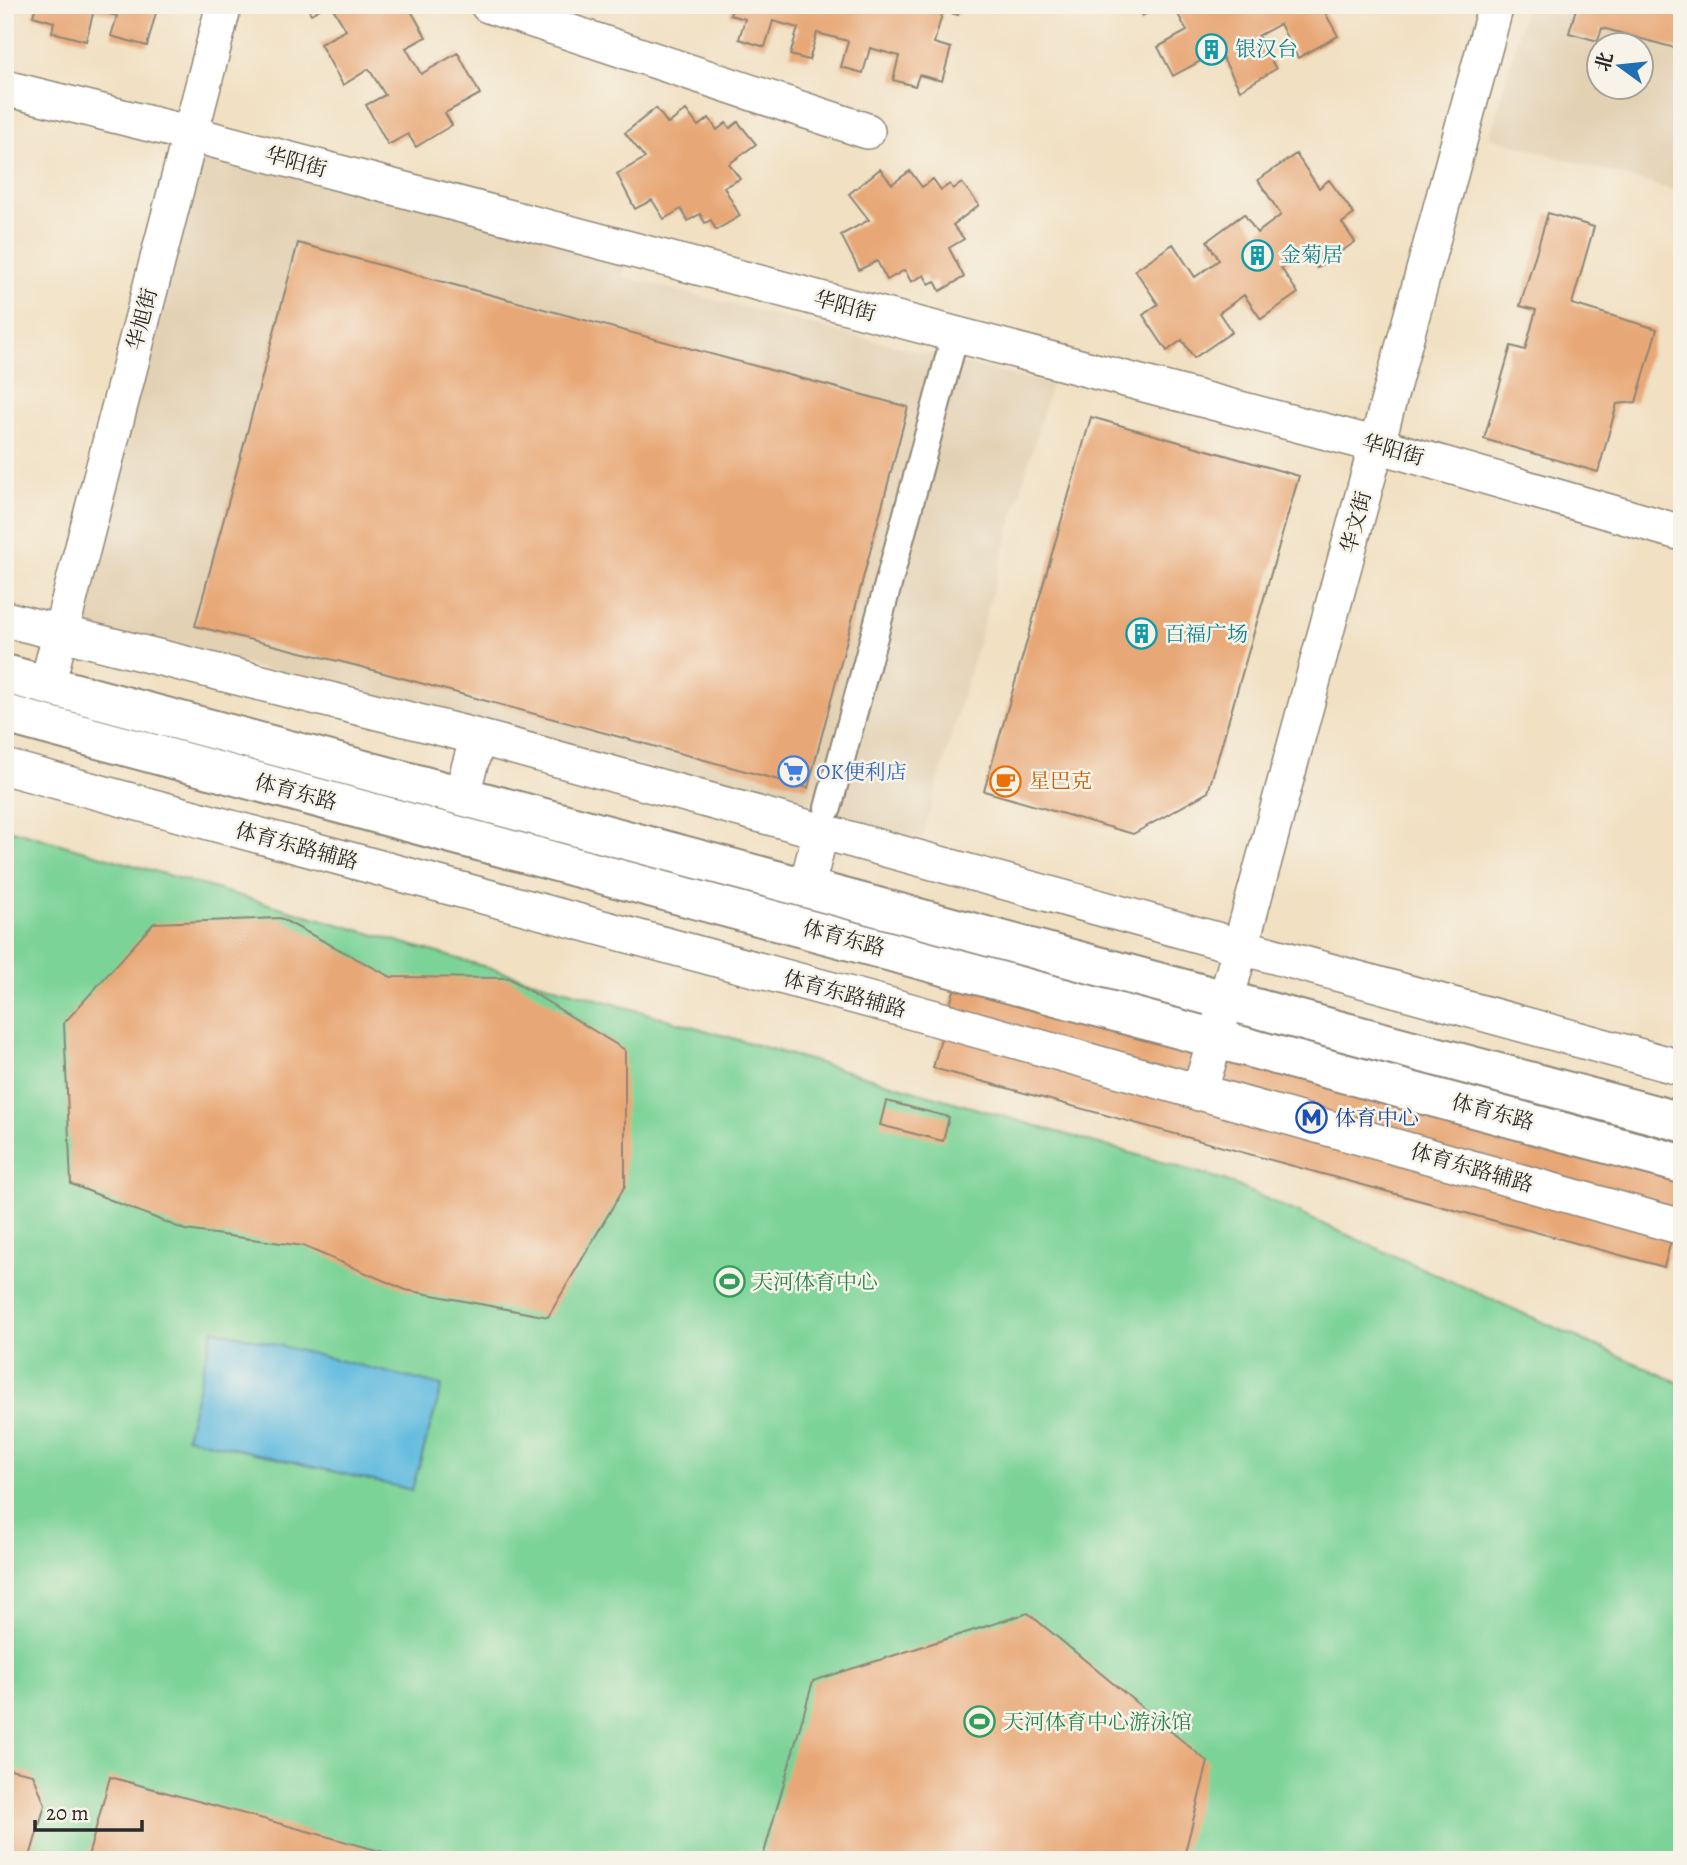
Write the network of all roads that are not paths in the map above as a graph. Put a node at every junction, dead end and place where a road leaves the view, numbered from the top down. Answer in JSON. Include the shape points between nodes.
{"nodes":[{"id":1,"x":224,"y":5,"type":"edge"},
{"id":2,"x":488,"y":5,"type":"edge"},
{"id":3,"x":1496,"y":5,"type":"edge"},
{"id":4,"x":5,"y":88,"type":"edge"},
{"id":5,"x":867,"y":131,"type":"dead end"},
{"id":6,"x":191,"y":134,"type":"junction"},
{"id":7,"x":955,"y":335,"type":"junction"},
{"id":8,"x":1377,"y":445,"type":"junction"},
{"id":9,"x":1682,"y":533,"type":"edge"},
{"id":10,"x":5,"y":619,"type":"edge"},
{"id":11,"x":60,"y":633,"type":"junction"},
{"id":12,"x":5,"y":674,"type":"edge"},
{"id":13,"x":47,"y":685,"type":"junction"},
{"id":14,"x":5,"y":714,"type":"edge"},
{"id":15,"x":478,"y":737,"type":"junction"},
{"id":16,"x":5,"y":767,"type":"edge"},
{"id":17,"x":461,"y":796,"type":"junction"},
{"id":18,"x":824,"y":819,"type":"junction"},
{"id":19,"x":806,"y":889,"type":"junction"},
{"id":20,"x":1240,"y":948,"type":"junction"},
{"id":21,"x":1225,"y":1000,"type":"junction"},
{"id":22,"x":1216,"y":1037,"type":"junction"},
{"id":23,"x":1682,"y":1068,"type":"edge"},
{"id":24,"x":1199,"y":1093,"type":"junction"},
{"id":25,"x":1682,"y":1122,"type":"edge"},
{"id":26,"x":1674,"y":1166,"type":"edge"},
{"id":27,"x":1682,"y":1227,"type":"edge"}],
"edges":[{"from":1,"to":6,"type":"street","name":"华旭街"},
{"from":2,"to":5,"type":"street"},
{"from":3,"to":8,"type":"street","name":"华文街"},
{"from":4,"to":6,"type":"street","name":"华阳街"},
{"from":6,"to":7,"type":"street","name":"华阳街"},
{"from":6,"to":11,"type":"street","name":"华旭街"},
{"from":7,"to":8,"type":"street","name":"华阳街"},
{"from":7,"to":18,"type":"street"},
{"from":8,"to":9,"type":"street","name":"华阳街"},
{"from":8,"to":20,"type":"street","name":"华文街"},
{"from":10,"to":11,"type":"street"},
{"from":11,"to":13,"type":"street","name":"华旭街"},
{"from":11,"to":15,"type":"street"},
{"from":12,"to":13,"type":"main road","name":"体育东路"},
{"from":13,"to":17,"type":"main road","name":"体育东路"},
{"from":14,"to":22,"type":"main road","name":"体育东路"},
{"from":15,"to":17,"type":"street"},
{"from":15,"to":18,"type":"street"},
{"from":16,"to":24,"type":"street","name":"体育东路辅路"},
{"from":17,"to":19,"type":"main road","name":"体育东路"},
{"from":18,"to":19,"type":"street"},
{"from":18,"to":20,"type":"street"},
{"from":19,"to":21,"type":"main road","name":"体育东路"},
{"from":20,"to":21,"type":"street","name":"华文街"},
{"from":20,"to":23,"type":"street"},
{"from":21,"to":22,"type":"street","name":"华文街"},
{"from":21,"to":25,"type":"main road","name":"体育东路"},
{"from":22,"to":24,"type":"street","name":"华文街"},
{"from":22,"to":26,"type":"main road","name":"体育东路"},
{"from":24,"to":27,"type":"street","name":"体育东路辅路"}]}
